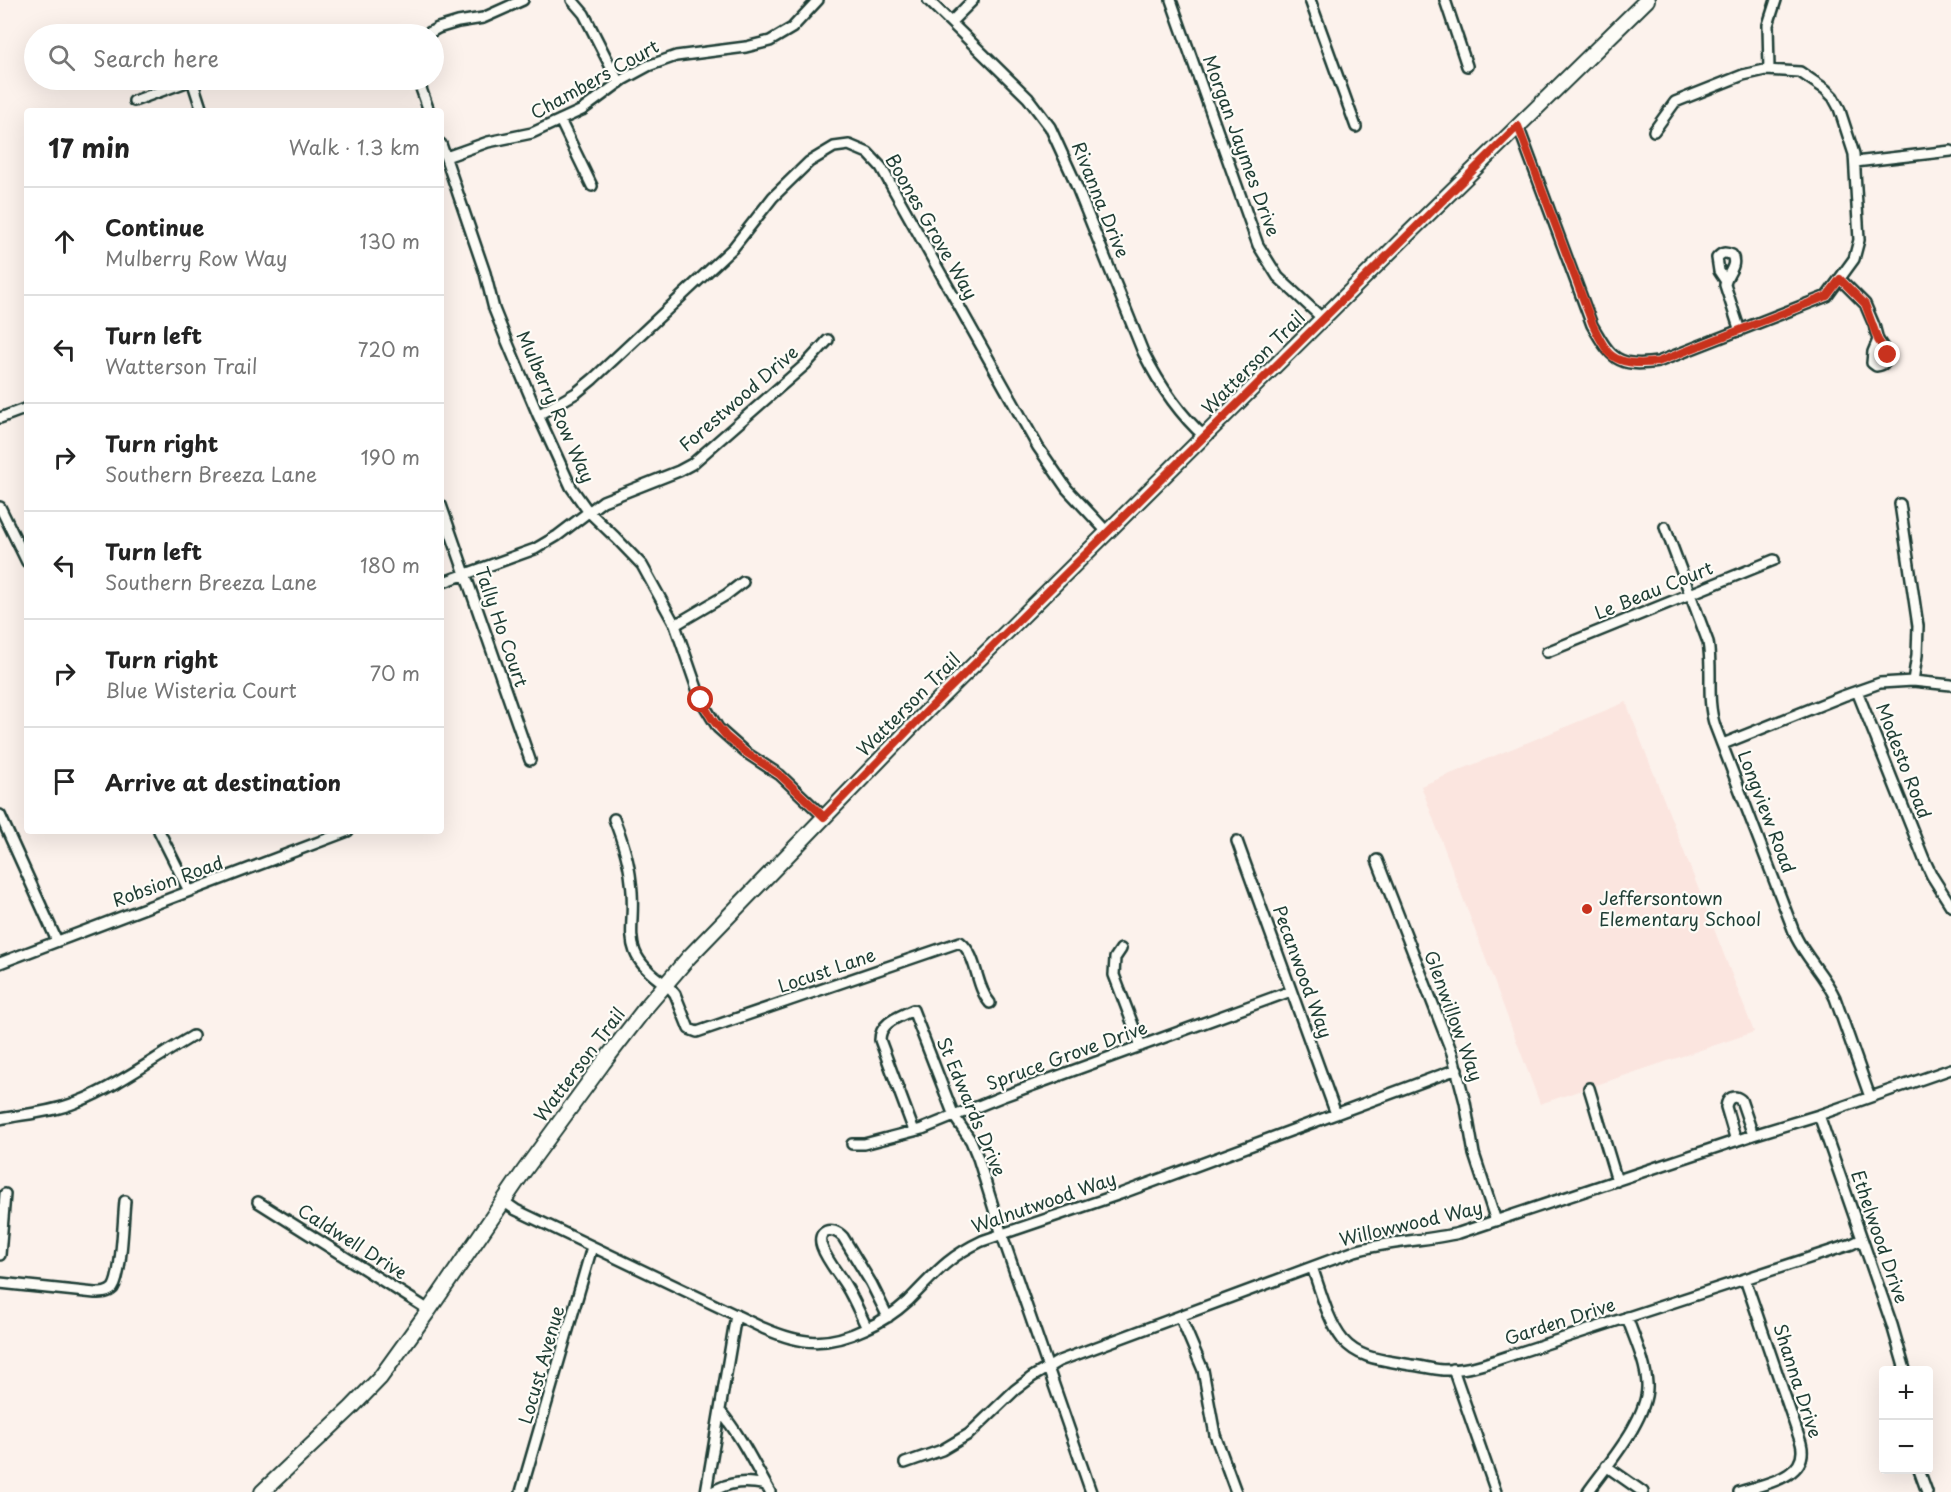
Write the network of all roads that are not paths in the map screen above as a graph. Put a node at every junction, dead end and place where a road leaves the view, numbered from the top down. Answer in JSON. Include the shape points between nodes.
{"nodes":[{"id":1,"x":523,"y":0,"type":"edge"},
{"id":2,"x":572,"y":0,"type":"edge"},
{"id":3,"x":818,"y":0,"type":"edge"},
{"id":4,"x":928,"y":0,"type":"edge"},
{"id":5,"x":973,"y":0,"type":"edge"},
{"id":6,"x":1171,"y":0,"type":"edge"},
{"id":7,"x":1310,"y":0,"type":"edge"},
{"id":8,"x":1445,"y":0,"type":"edge"},
{"id":9,"x":1647,"y":0,"type":"edge"},
{"id":10,"x":1776,"y":0,"type":"edge"},
{"id":11,"x":951,"y":22,"type":"junction"},
{"id":12,"x":444,"y":26,"type":"edge"},
{"id":13,"x":1467,"y":66,"type":"dead end"},
{"id":14,"x":1769,"y":70,"type":"junction"},
{"id":15,"x":619,"y":83,"type":"junction"},
{"id":16,"x":164,"y":90,"type":"edge"},
{"id":17,"x":195,"y":90,"type":"edge"},
{"id":18,"x":422,"y":90,"type":"edge"},
{"id":19,"x":134,"y":101,"type":"dead end"},
{"id":20,"x":201,"y":108,"type":"edge"},
{"id":21,"x":428,"y":108,"type":"edge"},
{"id":22,"x":560,"y":120,"type":"junction"},
{"id":23,"x":1518,"y":126,"type":"junction"},
{"id":24,"x":1356,"y":127,"type":"dead end"},
{"id":25,"x":1654,"y":131,"type":"dead end"},
{"id":26,"x":1951,"y":151,"type":"edge"},
{"id":27,"x":444,"y":152,"type":"edge"},
{"id":28,"x":446,"y":157,"type":"junction"},
{"id":29,"x":1855,"y":162,"type":"junction"},
{"id":30,"x":592,"y":186,"type":"dead end"},
{"id":31,"x":1840,"y":279,"type":"junction"},
{"id":32,"x":1725,"y":280,"type":"dead end"},
{"id":33,"x":1323,"y":319,"type":"junction"},
{"id":34,"x":1740,"y":331,"type":"junction"},
{"id":35,"x":828,"y":340,"type":"dead end"},
{"id":36,"x":1878,"y":340,"type":"dead end"},
{"id":37,"x":24,"y":409,"type":"edge"},
{"id":38,"x":538,"y":415,"type":"junction"},
{"id":39,"x":0,"y":418,"type":"edge"},
{"id":40,"x":1204,"y":437,"type":"junction"},
{"id":41,"x":1900,"y":504,"type":"dead end"},
{"id":42,"x":0,"y":507,"type":"edge"},
{"id":43,"x":588,"y":511,"type":"junction"},
{"id":44,"x":444,"y":514,"type":"edge"},
{"id":45,"x":1665,"y":527,"type":"dead end"},
{"id":46,"x":1108,"y":533,"type":"junction"},
{"id":47,"x":24,"y":556,"type":"edge"},
{"id":48,"x":1774,"y":560,"type":"dead end"},
{"id":49,"x":465,"y":574,"type":"junction"},
{"id":50,"x":444,"y":582,"type":"edge"},
{"id":51,"x":743,"y":582,"type":"dead end"},
{"id":52,"x":1691,"y":593,"type":"junction"},
{"id":53,"x":675,"y":625,"type":"junction"},
{"id":54,"x":1547,"y":652,"type":"dead end"},
{"id":55,"x":1913,"y":681,"type":"junction"},
{"id":56,"x":1951,"y":685,"type":"edge"},
{"id":57,"x":1857,"y":691,"type":"junction"},
{"id":58,"x":1723,"y":744,"type":"junction"},
{"id":59,"x":530,"y":760,"type":"dead end"},
{"id":60,"x":0,"y":815,"type":"edge"},
{"id":61,"x":824,"y":817,"type":"junction"},
{"id":62,"x":614,"y":819,"type":"dead end"},
{"id":63,"x":160,"y":834,"type":"edge"},
{"id":64,"x":340,"y":834,"type":"edge"},
{"id":65,"x":1238,"y":841,"type":"dead end"},
{"id":66,"x":1377,"y":860,"type":"dead end"},
{"id":67,"x":189,"y":891,"type":"junction"},
{"id":68,"x":1951,"y":906,"type":"edge"},
{"id":69,"x":57,"y":941,"type":"junction"},
{"id":70,"x":1121,"y":949,"type":"dead end"},
{"id":71,"x":0,"y":963,"type":"edge"},
{"id":72,"x":665,"y":984,"type":"junction"},
{"id":73,"x":1291,"y":991,"type":"junction"},
{"id":74,"x":990,"y":1003,"type":"dead end"},
{"id":75,"x":194,"y":1036,"type":"dead end"},
{"id":76,"x":1141,"y":1046,"type":"junction"},
{"id":77,"x":1457,"y":1069,"type":"junction"},
{"id":78,"x":1950,"y":1073,"type":"edge"},
{"id":79,"x":1588,"y":1088,"type":"dead end"},
{"id":80,"x":1870,"y":1097,"type":"junction"},
{"id":81,"x":1336,"y":1114,"type":"junction"},
{"id":82,"x":1819,"y":1115,"type":"junction"},
{"id":83,"x":954,"y":1116,"type":"junction"},
{"id":84,"x":0,"y":1119,"type":"edge"},
{"id":85,"x":914,"y":1131,"type":"junction"},
{"id":86,"x":1753,"y":1135,"type":"junction"},
{"id":87,"x":1736,"y":1141,"type":"junction"},
{"id":88,"x":852,"y":1144,"type":"dead end"},
{"id":89,"x":1617,"y":1180,"type":"junction"},
{"id":90,"x":5,"y":1194,"type":"dead end"},
{"id":91,"x":125,"y":1201,"type":"dead end"},
{"id":92,"x":503,"y":1201,"type":"junction"},
{"id":93,"x":258,"y":1202,"type":"dead end"},
{"id":94,"x":1496,"y":1221,"type":"junction"},
{"id":95,"x":1002,"y":1235,"type":"junction"},
{"id":96,"x":1862,"y":1239,"type":"junction"},
{"id":97,"x":592,"y":1246,"type":"junction"},
{"id":98,"x":0,"y":1255,"type":"edge"},
{"id":99,"x":1312,"y":1267,"type":"junction"},
{"id":100,"x":1745,"y":1279,"type":"junction"},
{"id":101,"x":0,"y":1283,"type":"edge"},
{"id":102,"x":429,"y":1310,"type":"junction"},
{"id":103,"x":736,"y":1315,"type":"junction"},
{"id":104,"x":1180,"y":1316,"type":"junction"},
{"id":105,"x":888,"y":1317,"type":"junction"},
{"id":106,"x":1627,"y":1317,"type":"junction"},
{"id":107,"x":867,"y":1328,"type":"junction"},
{"id":108,"x":1904,"y":1366,"type":"edge"},
{"id":109,"x":1049,"y":1367,"type":"junction"},
{"id":110,"x":1453,"y":1369,"type":"junction"},
{"id":111,"x":720,"y":1411,"type":"junction"},
{"id":112,"x":905,"y":1463,"type":"dead end"},
{"id":113,"x":1606,"y":1466,"type":"junction"},
{"id":114,"x":1920,"y":1474,"type":"edge"},
{"id":115,"x":768,"y":1489,"type":"edge"},
{"id":116,"x":262,"y":1492,"type":"edge"},
{"id":117,"x":521,"y":1492,"type":"edge"},
{"id":118,"x":706,"y":1492,"type":"edge"},
{"id":119,"x":712,"y":1492,"type":"edge"},
{"id":120,"x":1091,"y":1492,"type":"edge"},
{"id":121,"x":1236,"y":1492,"type":"edge"},
{"id":122,"x":1496,"y":1492,"type":"edge"},
{"id":123,"x":1587,"y":1492,"type":"edge"},
{"id":124,"x":1643,"y":1492,"type":"edge"},
{"id":125,"x":1739,"y":1492,"type":"edge"},
{"id":126,"x":1927,"y":1492,"type":"edge"}],
"edges":[{"from":1,"to":12,"type":"street","via":[[483,18]]},
{"from":2,"to":15,"type":"street","via":[[584,14]]},
{"from":3,"to":15,"type":"street","name":"Chambers Court","via":[[792,28],[770,41],[675,56]]},
{"from":4,"to":11,"type":"street","name":"Rivanna Drive"},
{"from":5,"to":11,"type":"street"},
{"from":6,"to":33,"type":"street","name":"Morgan Jaymes Drive","via":[[1258,245],[1278,277]]},
{"from":7,"to":24,"type":"street"},
{"from":8,"to":13,"type":"street"},
{"from":9,"to":23,"type":"main road","name":"Watterson Trail"},
{"from":10,"to":14,"type":"street","via":[[1768,25]]},
{"from":11,"to":40,"type":"street","name":"Rivanna Drive","via":[[1028,98],[1050,127],[1149,362],[1165,392]]},
{"from":14,"to":25,"type":"street","via":[[1743,75],[1675,102]]},
{"from":14,"to":29,"type":"street","via":[[1800,72],[1833,97]]},
{"from":15,"to":22,"type":"street","name":"Chambers Court","via":[[582,110]]},
{"from":16,"to":19,"type":"street"},
{"from":17,"to":20,"type":"street"},
{"from":18,"to":21,"type":"street"},
{"from":22,"to":28,"type":"street","name":"Chambers Court","via":[[532,133],[488,142]]},
{"from":22,"to":30,"type":"street"},
{"from":23,"to":33,"type":"main road","name":"Watterson Trail"},
{"from":23,"to":34,"type":"street","via":[[1593,325],[1608,352],[1615,358],[1641,364],[1658,362]]},
{"from":26,"to":29,"type":"street"},
{"from":27,"to":28,"type":"street","name":"Mulberry Row Way"},
{"from":28,"to":38,"type":"street","name":"Mulberry Row Way","via":[[494,309]]},
{"from":29,"to":31,"type":"street","via":[[1859,240],[1854,259]]},
{"from":31,"to":34,"type":"street","via":[[1827,296]]},
{"from":31,"to":36,"type":"street","via":[[1865,304]]},
{"from":32,"to":34,"type":"street"},
{"from":33,"to":40,"type":"main road","name":"Watterson Trail"},
{"from":35,"to":43,"type":"street","name":"Forestwood Drive","via":[[692,464]]},
{"from":37,"to":39,"type":"street"},
{"from":38,"to":43,"type":"street","name":"Mulberry Row Way","via":[[571,488]]},
{"from":38,"to":46,"type":"street","name":"Boones Grove Way","via":[[593,379],[733,248],[773,197],[809,162],[834,147],[849,145],[868,153],[881,167],[1038,447],[1067,489]]},
{"from":40,"to":46,"type":"main road","name":"Watterson Trail"},
{"from":41,"to":55,"type":"street","via":[[1918,626]]},
{"from":42,"to":47,"type":"street"},
{"from":43,"to":49,"type":"street","name":"Forestwood Drive","via":[[535,549]]},
{"from":43,"to":53,"type":"street","name":"Mulberry Row Way","via":[[642,565]]},
{"from":44,"to":49,"type":"street","name":"Tally Ho Court"},
{"from":45,"to":52,"type":"street","name":"Longview Road"},
{"from":46,"to":61,"type":"main road","name":"Watterson Trail"},
{"from":48,"to":52,"type":"street","name":"Le Beau Court"},
{"from":49,"to":50,"type":"street","name":"Forestwood Drive"},
{"from":49,"to":59,"type":"street","name":"Tally Ho Court"},
{"from":51,"to":53,"type":"street"},
{"from":52,"to":54,"type":"street","name":"Le Beau Court"},
{"from":52,"to":58,"type":"street","name":"Longview Road","via":[[1708,642],[1711,708]]},
{"from":53,"to":61,"type":"street","name":"Mulberry Row Way","via":[[701,700],[718,728],[780,775]]},
{"from":55,"to":56,"type":"street"},
{"from":55,"to":57,"type":"street","via":[[1880,683]]},
{"from":57,"to":58,"type":"street"},
{"from":57,"to":68,"type":"street","name":"Modesto Road","via":[[1924,859]]},
{"from":58,"to":80,"type":"street","name":"Longview Road","via":[[1796,937],[1831,988]]},
{"from":60,"to":69,"type":"street"},
{"from":61,"to":72,"type":"main road","name":"Watterson Trail"},
{"from":62,"to":72,"type":"street","via":[[632,882],[631,943],[645,968]]},
{"from":63,"to":67,"type":"street"},
{"from":64,"to":67,"type":"street","name":"Robsion Road"},
{"from":65,"to":73,"type":"street","name":"Pecanwood Way"},
{"from":66,"to":77,"type":"street","name":"Glenwillow Way"},
{"from":67,"to":69,"type":"street","name":"Robsion Road"},
{"from":69,"to":71,"type":"street","name":"Robsion Road"},
{"from":70,"to":76,"type":"street","via":[[1115,958],[1114,975]]},
{"from":72,"to":74,"type":"street","name":"Locust Lane","via":[[675,994],[690,1029],[697,1032],[960,942],[969,951]]},
{"from":72,"to":92,"type":"main road","name":"Watterson Trail"},
{"from":73,"to":76,"type":"street","name":"Spruce Grove Drive"},
{"from":73,"to":81,"type":"street","name":"Pecanwood Way"},
{"from":75,"to":84,"type":"street","via":[[76,1103]]},
{"from":76,"to":83,"type":"street","name":"Spruce Grove Drive"},
{"from":77,"to":81,"type":"street","name":"Walnutwood Way"},
{"from":77,"to":94,"type":"street","name":"Glenwillow Way","via":[[1474,1154]]},
{"from":78,"to":80,"type":"street","name":"Willowwood Way"},
{"from":79,"to":89,"type":"street"},
{"from":80,"to":82,"type":"street","name":"Willowwood Way"},
{"from":81,"to":95,"type":"street","name":"Walnutwood Way"},
{"from":82,"to":86,"type":"street","name":"Willowwood Way"},
{"from":82,"to":96,"type":"street","name":"Ethelwood Drive"},
{"from":83,"to":85,"type":"street","name":"Spruce Grove Drive"},
{"from":83,"to":85,"type":"street","name":"St Edwards Drive","via":[[913,1010],[885,1024],[880,1040]]},
{"from":83,"to":95,"type":"street","name":"St Edwards Drive","via":[[978,1158]]},
{"from":85,"to":88,"type":"street","name":"Spruce Grove Drive"},
{"from":86,"to":87,"type":"street","name":"Willowwood Way"},
{"from":86,"to":87,"type":"street","via":[[1743,1102],[1731,1097],[1726,1107]]},
{"from":87,"to":89,"type":"street","name":"Willowwood Way"},
{"from":89,"to":94,"type":"street","name":"Willowwood Way"},
{"from":90,"to":98,"type":"street"},
{"from":91,"to":101,"type":"street","via":[[117,1277],[106,1293]]},
{"from":92,"to":97,"type":"street","name":"Walnutwood Way"},
{"from":92,"to":102,"type":"main road","name":"Watterson Trail"},
{"from":93,"to":102,"type":"street","name":"Caldwell Drive"},
{"from":94,"to":99,"type":"street","name":"Willowwood Way","via":[[1434,1239],[1378,1244]]},
{"from":95,"to":105,"type":"street","name":"Walnutwood Way","via":[[955,1256]]},
{"from":95,"to":109,"type":"street","name":"St Edwards Drive"},
{"from":96,"to":100,"type":"street","name":"Garden Drive"},
{"from":96,"to":108,"type":"street","name":"Ethelwood Drive"},
{"from":97,"to":103,"type":"street","name":"Walnutwood Way"},
{"from":97,"to":117,"type":"street","name":"Locust Avenue"},
{"from":99,"to":104,"type":"street","name":"Willowwood Way"},
{"from":99,"to":110,"type":"street","name":"Garden Drive","via":[[1333,1325],[1349,1346],[1374,1358]]},
{"from":100,"to":106,"type":"street","name":"Garden Drive"},
{"from":100,"to":125,"type":"street","name":"Shanna Drive","via":[[1803,1456],[1791,1473]]},
{"from":102,"to":116,"type":"main road","name":"Watterson Trail","via":[[368,1391]]},
{"from":103,"to":107,"type":"street","name":"Walnutwood Way","via":[[806,1342],[830,1342]]},
{"from":103,"to":111,"type":"street"},
{"from":104,"to":109,"type":"street","name":"Willowwood Way"},
{"from":104,"to":121,"type":"street","via":[[1203,1370],[1215,1435]]},
{"from":105,"to":107,"type":"street","name":"Walnutwood Way"},
{"from":105,"to":107,"type":"street","via":[[843,1237],[831,1229],[824,1232],[822,1247]]},
{"from":106,"to":110,"type":"street","name":"Garden Drive","via":[[1484,1364]]},
{"from":106,"to":113,"type":"street","via":[[1646,1375],[1647,1392],[1640,1416]]},
{"from":109,"to":112,"type":"street","name":"Willowwood Way","via":[[1015,1390],[969,1434],[942,1450]]},
{"from":109,"to":120,"type":"street","name":"St Edwards Drive"},
{"from":110,"to":122,"type":"street"},
{"from":111,"to":115,"type":"street","via":[[736,1430]]},
{"from":111,"to":118,"type":"street"},
{"from":113,"to":123,"type":"street"},
{"from":113,"to":124,"type":"street"},
{"from":114,"to":126,"type":"street"},
{"from":115,"to":119,"type":"street","via":[[739,1482]]}]}
